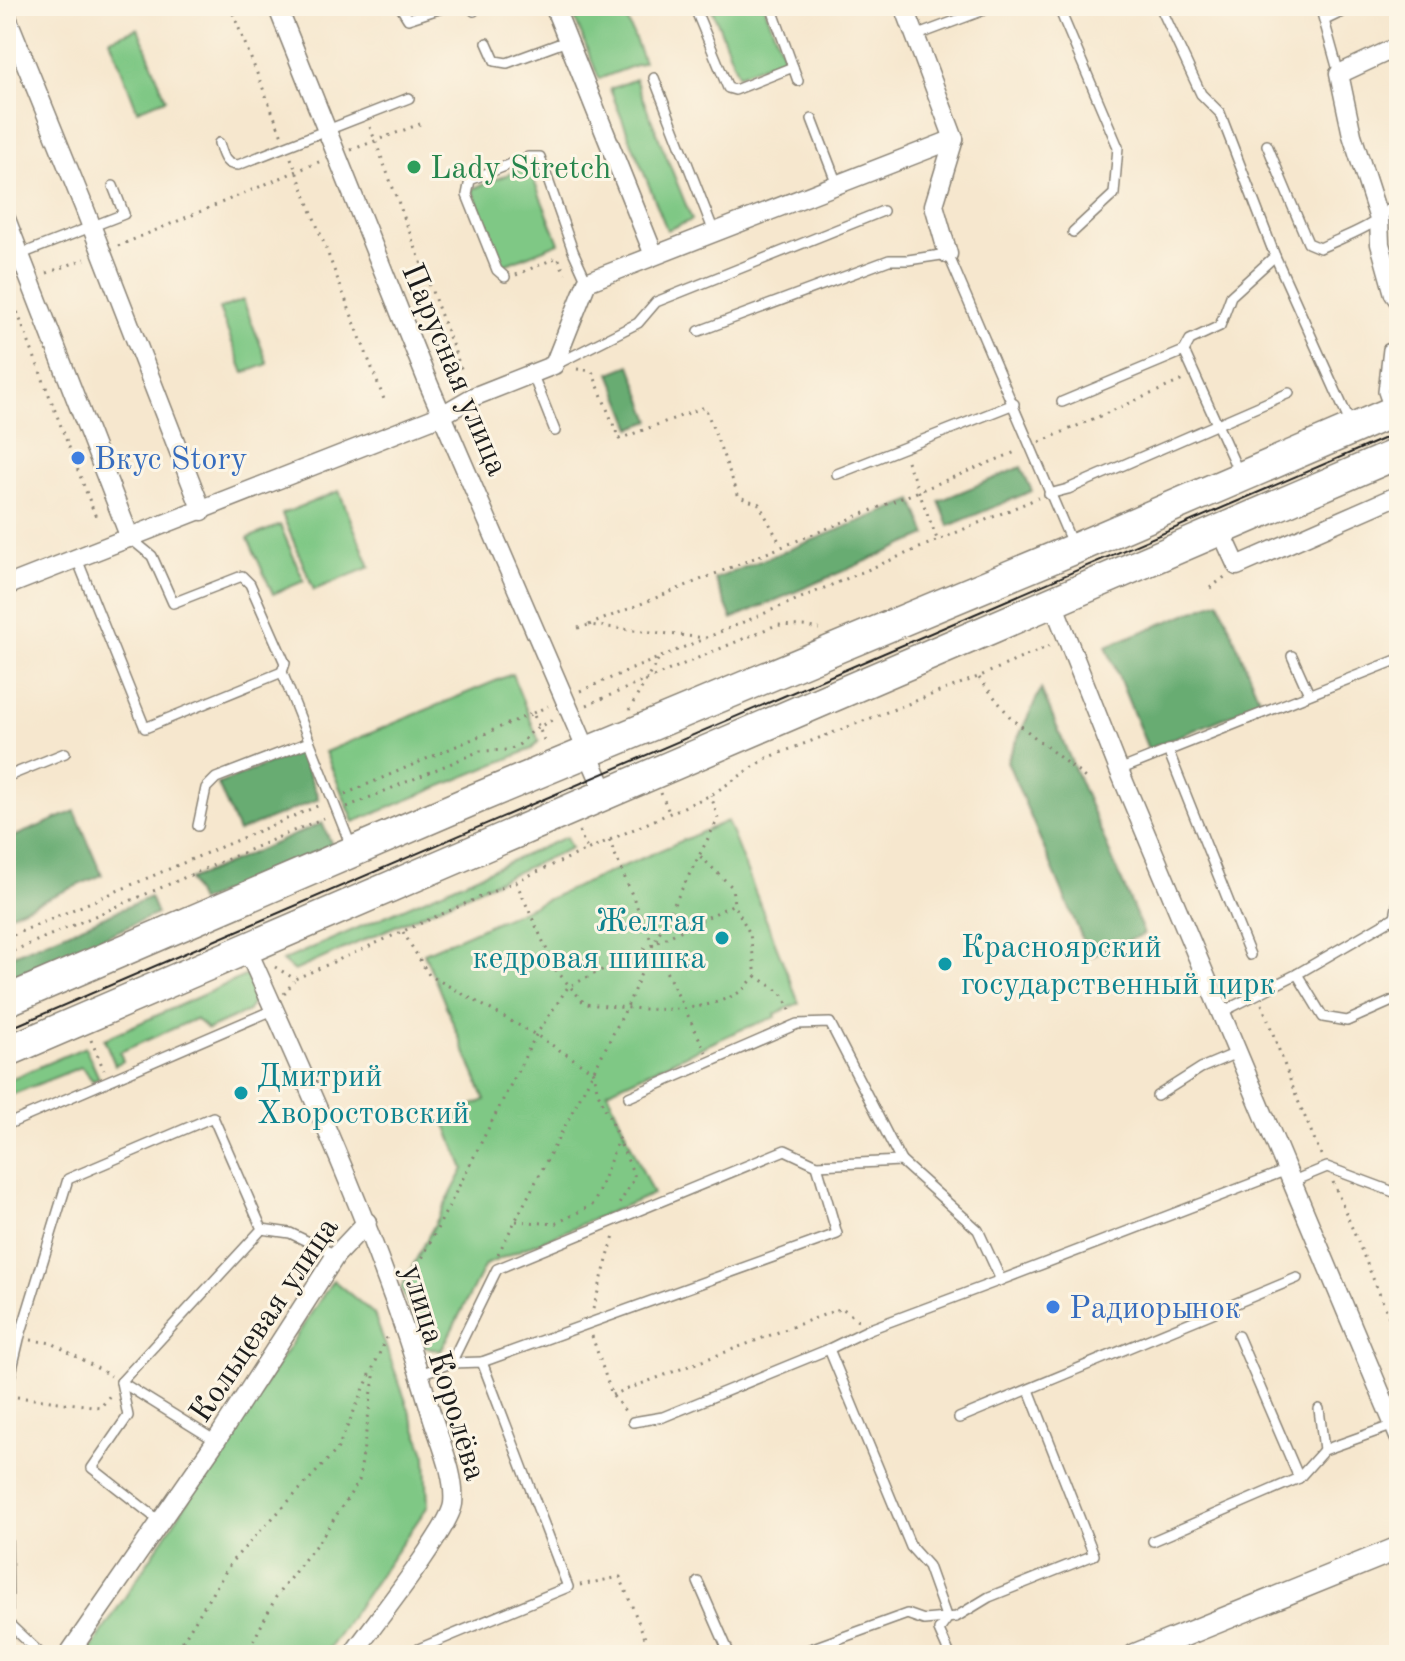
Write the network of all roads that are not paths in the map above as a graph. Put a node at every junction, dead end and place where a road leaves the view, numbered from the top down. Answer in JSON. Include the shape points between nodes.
{"nodes":[{"id":1,"x":277,"y":6,"type":"edge"},
{"id":2,"x":400,"y":6,"type":"edge"},
{"id":3,"x":448,"y":6,"type":"edge"},
{"id":4,"x":554,"y":6,"type":"edge"},
{"id":5,"x":694,"y":6,"type":"edge"},
{"id":6,"x":771,"y":6,"type":"edge"},
{"id":7,"x":904,"y":6,"type":"edge"},
{"id":8,"x":995,"y":6,"type":"edge"},
{"id":9,"x":1065,"y":6,"type":"edge"},
{"id":10,"x":1160,"y":6,"type":"edge"},
{"id":11,"x":1320,"y":6,"type":"edge"},
{"id":12,"x":1354,"y":6,"type":"edge"},
{"id":13,"x":6,"y":15,"type":"edge"},
{"id":14,"x":1325,"y":20,"type":"junction"},
{"id":15,"x":915,"y":36,"type":"junction"},
{"id":16,"x":567,"y":41,"type":"junction"},
{"id":17,"x":487,"y":43,"type":"dead end"},
{"id":18,"x":1399,"y":46,"type":"edge"},
{"id":19,"x":793,"y":67,"type":"junction"},
{"id":20,"x":1339,"y":74,"type":"junction"},
{"id":21,"x":654,"y":78,"type":"dead end"},
{"id":22,"x":798,"y":81,"type":"dead end"},
{"id":23,"x":409,"y":98,"type":"dead end"},
{"id":24,"x":812,"y":119,"type":"dead end"},
{"id":25,"x":326,"y":129,"type":"junction"},
{"id":26,"x":954,"y":139,"type":"junction"},
{"id":27,"x":219,"y":143,"type":"dead end"},
{"id":28,"x":1267,"y":145,"type":"dead end"},
{"id":29,"x":837,"y":184,"type":"junction"},
{"id":30,"x":113,"y":186,"type":"dead end"},
{"id":31,"x":1399,"y":194,"type":"edge"},
{"id":32,"x":883,"y":211,"type":"dead end"},
{"id":33,"x":6,"y":219,"type":"edge"},
{"id":34,"x":1379,"y":219,"type":"junction"},
{"id":35,"x":92,"y":227,"type":"junction"},
{"id":36,"x":714,"y":232,"type":"junction"},
{"id":37,"x":1073,"y":232,"type":"dead end"},
{"id":38,"x":948,"y":254,"type":"junction"},
{"id":39,"x":654,"y":255,"type":"junction"},
{"id":40,"x":1275,"y":256,"type":"junction"},
{"id":41,"x":13,"y":258,"type":"edge"},
{"id":42,"x":505,"y":277,"type":"road end"},
{"id":43,"x":587,"y":282,"type":"junction"},
{"id":44,"x":1399,"y":301,"type":"edge"},
{"id":45,"x":699,"y":331,"type":"dead end"},
{"id":46,"x":1399,"y":345,"type":"edge"},
{"id":47,"x":1184,"y":351,"type":"junction"},
{"id":48,"x":554,"y":365,"type":"junction"},
{"id":49,"x":532,"y":373,"type":"junction"},
{"id":50,"x":1289,"y":393,"type":"dead end"},
{"id":51,"x":1062,"y":402,"type":"dead end"},
{"id":52,"x":1014,"y":404,"type":"junction"},
{"id":53,"x":1395,"y":411,"type":"edge"},
{"id":54,"x":442,"y":415,"type":"junction"},
{"id":55,"x":1217,"y":425,"type":"junction"},
{"id":56,"x":1352,"y":428,"type":"junction"},
{"id":57,"x":555,"y":431,"type":"dead end"},
{"id":58,"x":1399,"y":453,"type":"edge"},
{"id":59,"x":837,"y":474,"type":"dead end"},
{"id":60,"x":1241,"y":476,"type":"junction"},
{"id":61,"x":1049,"y":494,"type":"junction"},
{"id":62,"x":1399,"y":495,"type":"edge"},
{"id":63,"x":202,"y":511,"type":"junction"},
{"id":64,"x":1257,"y":512,"type":"junction"},
{"id":65,"x":1220,"y":529,"type":"junction"},
{"id":66,"x":130,"y":538,"type":"junction"},
{"id":67,"x":1074,"y":549,"type":"junction"},
{"id":68,"x":77,"y":559,"type":"junction"},
{"id":69,"x":6,"y":586,"type":"edge"},
{"id":70,"x":1053,"y":603,"type":"junction"},
{"id":71,"x":1292,"y":656,"type":"dead end"},
{"id":72,"x":1399,"y":659,"type":"edge"},
{"id":73,"x":282,"y":672,"type":"junction"},
{"id":74,"x":1309,"y":694,"type":"junction"},
{"id":75,"x":309,"y":742,"type":"junction"},
{"id":76,"x":1168,"y":750,"type":"junction"},
{"id":77,"x":587,"y":752,"type":"junction"},
{"id":78,"x":65,"y":753,"type":"dead end"},
{"id":79,"x":1119,"y":770,"type":"junction"},
{"id":80,"x":6,"y":777,"type":"edge"},
{"id":81,"x":606,"y":795,"type":"junction"},
{"id":82,"x":198,"y":826,"type":"dead end"},
{"id":83,"x":354,"y":853,"type":"junction"},
{"id":84,"x":1399,"y":897,"type":"edge"},
{"id":85,"x":1397,"y":916,"type":"edge"},
{"id":86,"x":256,"y":955,"type":"junction"},
{"id":87,"x":1250,"y":955,"type":"dead end"},
{"id":88,"x":1297,"y":974,"type":"junction"},
{"id":89,"x":1399,"y":998,"type":"edge"},
{"id":90,"x":6,"y":1001,"type":"edge"},
{"id":91,"x":273,"y":1010,"type":"junction"},
{"id":92,"x":1222,"y":1012,"type":"junction"},
{"id":93,"x":6,"y":1052,"type":"edge"},
{"id":94,"x":1239,"y":1052,"type":"junction"},
{"id":95,"x":1157,"y":1096,"type":"dead end"},
{"id":96,"x":629,"y":1097,"type":"dead end"},
{"id":97,"x":6,"y":1125,"type":"edge"},
{"id":98,"x":901,"y":1161,"type":"junction"},
{"id":99,"x":817,"y":1165,"type":"junction"},
{"id":100,"x":1291,"y":1175,"type":"junction"},
{"id":101,"x":1399,"y":1194,"type":"edge"},
{"id":102,"x":367,"y":1222,"type":"junction"},
{"id":103,"x":262,"y":1229,"type":"junction"},
{"id":104,"x":336,"y":1255,"type":"junction"},
{"id":105,"x":1297,"y":1278,"type":"dead end"},
{"id":106,"x":1001,"y":1280,"type":"junction"},
{"id":107,"x":1238,"y":1336,"type":"dead end"},
{"id":108,"x":19,"y":1339,"type":"junction"},
{"id":109,"x":6,"y":1343,"type":"edge"},
{"id":110,"x":829,"y":1349,"type":"junction"},
{"id":111,"x":482,"y":1362,"type":"junction"},
{"id":112,"x":451,"y":1363,"type":"junction"},
{"id":113,"x":420,"y":1374,"type":"junction"},
{"id":114,"x":121,"y":1382,"type":"junction"},
{"id":115,"x":1029,"y":1390,"type":"junction"},
{"id":116,"x":6,"y":1395,"type":"edge"},
{"id":117,"x":1319,"y":1409,"type":"dead end"},
{"id":118,"x":959,"y":1418,"type":"dead end"},
{"id":119,"x":633,"y":1422,"type":"road end"},
{"id":120,"x":1396,"y":1431,"type":"edge"},
{"id":121,"x":216,"y":1441,"type":"junction"},
{"id":122,"x":6,"y":1443,"type":"edge"},
{"id":123,"x":1324,"y":1450,"type":"junction"},
{"id":124,"x":1299,"y":1478,"type":"junction"},
{"id":125,"x":161,"y":1522,"type":"junction"},
{"id":126,"x":1153,"y":1541,"type":"dead end"},
{"id":127,"x":1399,"y":1548,"type":"edge"},
{"id":128,"x":698,"y":1582,"type":"dead end"},
{"id":129,"x":947,"y":1619,"type":"junction"},
{"id":130,"x":1174,"y":1648,"type":"edge"},
{"id":131,"x":42,"y":1655,"type":"edge"},
{"id":132,"x":68,"y":1655,"type":"edge"},
{"id":133,"x":352,"y":1655,"type":"edge"},
{"id":134,"x":404,"y":1655,"type":"edge"},
{"id":135,"x":730,"y":1655,"type":"edge"},
{"id":136,"x":794,"y":1655,"type":"edge"},
{"id":137,"x":950,"y":1655,"type":"edge"},
{"id":138,"x":1135,"y":1655,"type":"edge"}],
"edges":[{"from":1,"to":25,"type":"street","name":"Парусная улица"},
{"from":2,"to":3,"type":"lane","via":[[408,19]]},
{"from":4,"to":16,"type":"street"},
{"from":5,"to":19,"type":"lane","via":[[728,88],[735,90]]},
{"from":6,"to":19,"type":"lane"},
{"from":7,"to":15,"type":"street"},
{"from":8,"to":15,"type":"lane"},
{"from":9,"to":37,"type":"lane","via":[[1061,13],[1118,147],[1114,194]]},
{"from":10,"to":40,"type":"lane","via":[[1201,94],[1220,113]]},
{"from":11,"to":14,"type":"lane"},
{"from":12,"to":14,"type":"lane"},
{"from":13,"to":35,"type":"street"},
{"from":14,"to":20,"type":"lane"},
{"from":15,"to":26,"type":"street"},
{"from":16,"to":17,"type":"lane","via":[[507,63],[495,61]]},
{"from":16,"to":39,"type":"street"},
{"from":18,"to":20,"type":"street"},
{"from":19,"to":22,"type":"lane"},
{"from":20,"to":34,"type":"street"},
{"from":21,"to":36,"type":"lane"},
{"from":23,"to":25,"type":"lane"},
{"from":24,"to":29,"type":"lane"},
{"from":25,"to":27,"type":"lane","via":[[238,165],[226,161]]},
{"from":25,"to":54,"type":"street","name":"Парусная улица"},
{"from":26,"to":29,"type":"street","via":[[865,166]]},
{"from":26,"to":38,"type":"street","via":[[934,205]]},
{"from":28,"to":34,"type":"lane","via":[[1308,243],[1320,248]]},
{"from":29,"to":36,"type":"street"},
{"from":30,"to":35,"type":"lane","via":[[124,214]]},
{"from":31,"to":34,"type":"lane"},
{"from":32,"to":48,"type":"lane","via":[[656,302],[638,323]]},
{"from":33,"to":41,"type":"street"},
{"from":34,"to":44,"type":"street","via":[[1380,244]]},
{"from":35,"to":41,"type":"lane"},
{"from":35,"to":63,"type":"street"},
{"from":36,"to":39,"type":"street"},
{"from":38,"to":45,"type":"lane","via":[[889,260]]},
{"from":38,"to":52,"type":"lane"},
{"from":39,"to":43,"type":"street"},
{"from":40,"to":47,"type":"lane","via":[[1231,296],[1220,326],[1190,340]]},
{"from":40,"to":56,"type":"lane"},
{"from":41,"to":66,"type":"street","via":[[30,279]]},
{"from":42,"to":43,"type":"lane","via":[[497,270],[467,185],[528,157],[540,157]]},
{"from":43,"to":48,"type":"street"},
{"from":46,"to":53,"type":"lane","via":[[1388,349],[1383,392]]},
{"from":47,"to":51,"type":"lane"},
{"from":47,"to":55,"type":"lane"},
{"from":48,"to":49,"type":"street"},
{"from":49,"to":54,"type":"street"},
{"from":49,"to":57,"type":"lane"},
{"from":50,"to":55,"type":"lane"},
{"from":52,"to":59,"type":"lane"},
{"from":52,"to":61,"type":"lane"},
{"from":53,"to":56,"type":"highway"},
{"from":54,"to":63,"type":"street"},
{"from":54,"to":77,"type":"street","name":"Парусная улица"},
{"from":55,"to":60,"type":"lane"},
{"from":55,"to":61,"type":"lane"},
{"from":56,"to":60,"type":"highway"},
{"from":58,"to":64,"type":"highway"},
{"from":60,"to":64,"type":"street"},
{"from":60,"to":67,"type":"highway"},
{"from":61,"to":67,"type":"lane"},
{"from":62,"to":65,"type":"street","via":[[1237,566]]},
{"from":63,"to":66,"type":"street"},
{"from":64,"to":65,"type":"highway"},
{"from":65,"to":70,"type":"highway"},
{"from":66,"to":68,"type":"street"},
{"from":66,"to":73,"type":"lane","via":[[152,556],[173,603],[242,576],[285,663]]},
{"from":67,"to":77,"type":"highway"},
{"from":68,"to":69,"type":"street"},
{"from":68,"to":73,"type":"lane","via":[[145,728]]},
{"from":70,"to":79,"type":"street"},
{"from":70,"to":81,"type":"highway"},
{"from":71,"to":74,"type":"lane"},
{"from":72,"to":74,"type":"lane"},
{"from":73,"to":75,"type":"lane"},
{"from":74,"to":76,"type":"lane"},
{"from":75,"to":82,"type":"lane","via":[[216,778],[206,788]]},
{"from":75,"to":83,"type":"lane"},
{"from":76,"to":79,"type":"lane"},
{"from":76,"to":87,"type":"lane"},
{"from":77,"to":81,"type":"street","name":"Парусная улица"},
{"from":77,"to":83,"type":"highway"},
{"from":78,"to":80,"type":"lane"},
{"from":79,"to":92,"type":"street"},
{"from":81,"to":86,"type":"highway"},
{"from":83,"to":90,"type":"highway"},
{"from":84,"to":85,"type":"lane"},
{"from":85,"to":88,"type":"lane"},
{"from":86,"to":91,"type":"street","name":"Кольцевая улица"},
{"from":86,"to":93,"type":"highway"},
{"from":88,"to":89,"type":"lane","via":[[1323,1017],[1347,1021]]},
{"from":88,"to":92,"type":"lane"},
{"from":91,"to":97,"type":"lane"},
{"from":91,"to":102,"type":"street","name":"Кольцевая улица"},
{"from":92,"to":94,"type":"street"},
{"from":94,"to":95,"type":"lane"},
{"from":94,"to":100,"type":"street"},
{"from":96,"to":98,"type":"lane","via":[[797,1024],[830,1023]]},
{"from":98,"to":99,"type":"lane"},
{"from":98,"to":106,"type":"lane","via":[[978,1230]]},
{"from":99,"to":111,"type":"lane","via":[[837,1234]]},
{"from":99,"to":112,"type":"lane","via":[[785,1150],[497,1269]]},
{"from":100,"to":101,"type":"lane","via":[[1327,1167]]},
{"from":100,"to":106,"type":"lane"},
{"from":100,"to":120,"type":"street"},
{"from":102,"to":104,"type":"street","name":"Кольцевая улица"},
{"from":102,"to":113,"type":"street","name":"улица Королёва"},
{"from":103,"to":104,"type":"lane","via":[[290,1233]]},
{"from":103,"to":108,"type":"lane","via":[[213,1117],[68,1179]]},
{"from":103,"to":114,"type":"lane"},
{"from":104,"to":121,"type":"street","name":"Кольцевая улица"},
{"from":105,"to":115,"type":"lane"},
{"from":106,"to":110,"type":"lane"},
{"from":107,"to":124,"type":"lane"},
{"from":108,"to":109,"type":"lane"},
{"from":108,"to":116,"type":"lane"},
{"from":110,"to":119,"type":"lane","via":[[663,1417]]},
{"from":110,"to":129,"type":"lane","via":[[911,1547],[928,1566]]},
{"from":111,"to":112,"type":"lane"},
{"from":111,"to":134,"type":"lane","via":[[568,1587]]},
{"from":112,"to":113,"type":"lane"},
{"from":113,"to":133,"type":"street","name":"улица Королёва","via":[[451,1480],[453,1506]]},
{"from":114,"to":121,"type":"lane"},
{"from":114,"to":125,"type":"lane","via":[[128,1416],[92,1468]]},
{"from":115,"to":118,"type":"lane"},
{"from":115,"to":129,"type":"lane","via":[[1094,1555]]},
{"from":117,"to":123,"type":"lane"},
{"from":120,"to":123,"type":"lane"},
{"from":121,"to":125,"type":"street","name":"Кольцевая улица"},
{"from":122,"to":131,"type":"lane","via":[[8,1623]]},
{"from":123,"to":124,"type":"lane"},
{"from":124,"to":126,"type":"lane"},
{"from":125,"to":132,"type":"street","name":"Кольцевая улица"},
{"from":127,"to":130,"type":"street"},
{"from":128,"to":135,"type":"lane"},
{"from":129,"to":136,"type":"lane","via":[[907,1614]]},
{"from":129,"to":137,"type":"lane","via":[[939,1630]]},
{"from":130,"to":138,"type":"street"}]}
